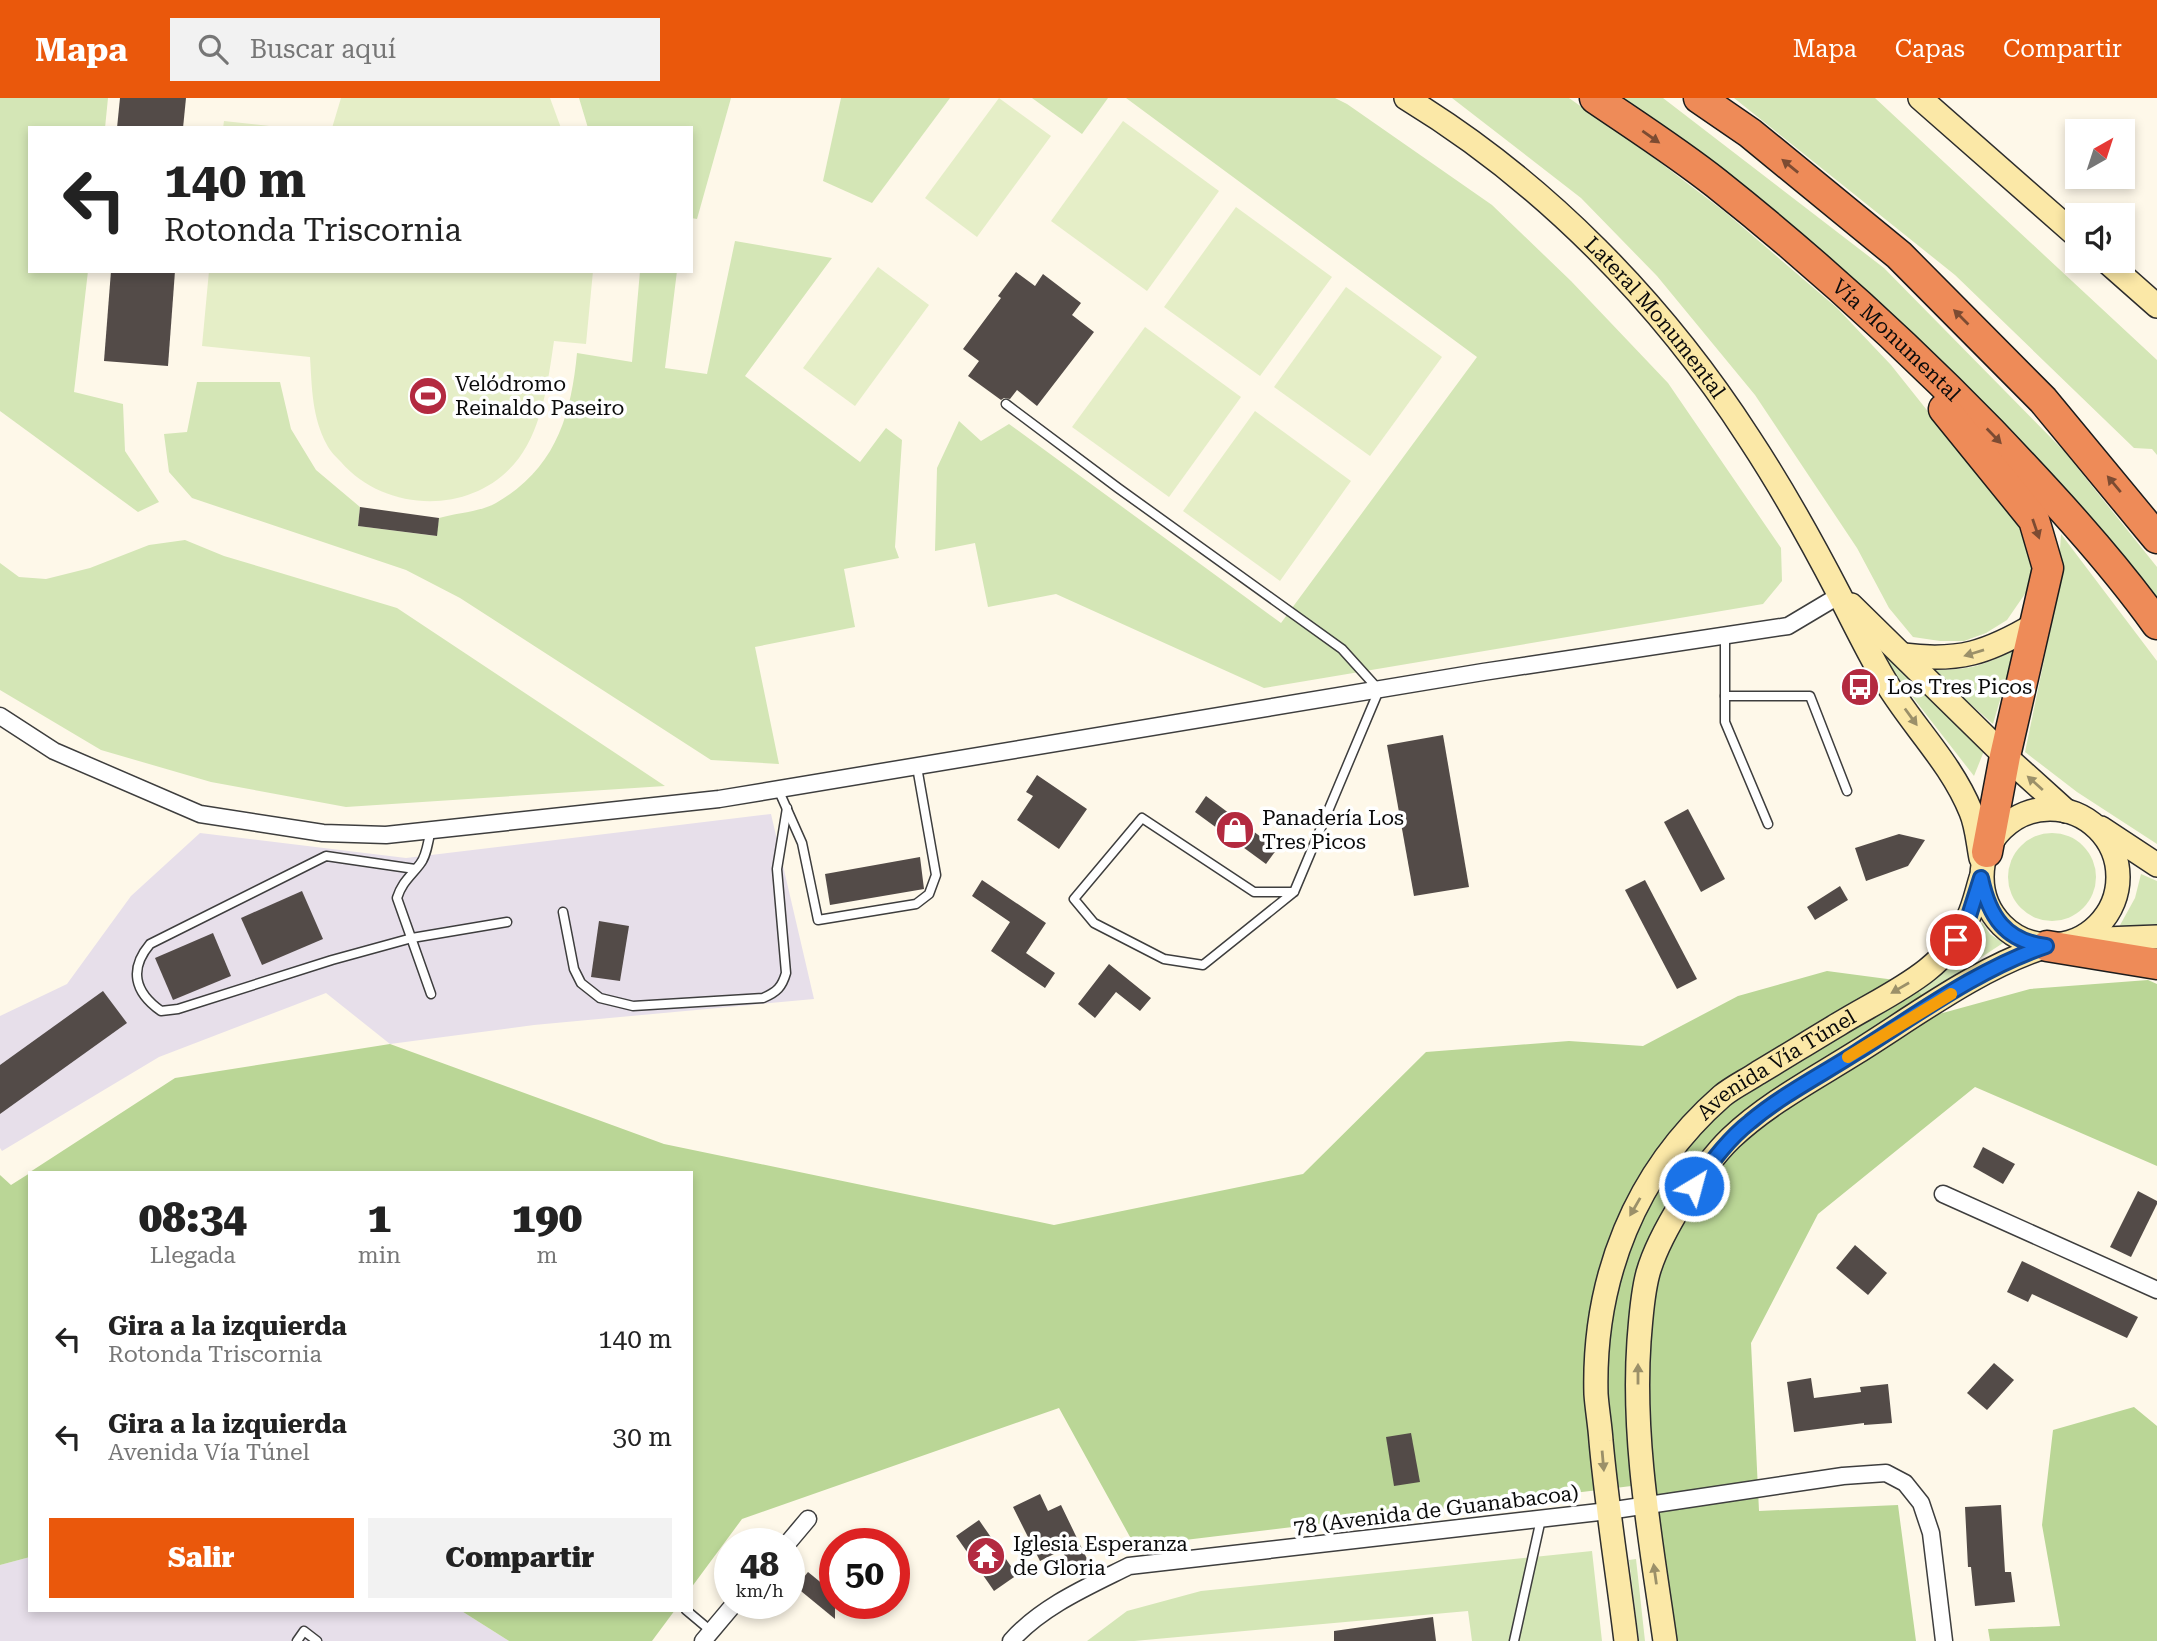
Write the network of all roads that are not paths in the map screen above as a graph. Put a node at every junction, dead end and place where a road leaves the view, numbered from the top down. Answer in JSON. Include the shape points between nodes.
{"nodes":[{"id":1,"x":1406,"y":98,"type":"edge"},
{"id":2,"x":1595,"y":98,"type":"edge"},
{"id":3,"x":1699,"y":98,"type":"edge"},
{"id":4,"x":1920,"y":98,"type":"edge"},
{"id":5,"x":2065,"y":225,"type":"edge"},
{"id":6,"x":2120,"y":273,"type":"edge"},
{"id":7,"x":1858,"y":303,"type":"junction"},
{"id":8,"x":2157,"y":306,"type":"edge"},
{"id":9,"x":1006,"y":404,"type":"dead end"},
{"id":10,"x":2157,"y":538,"type":"edge"},
{"id":11,"x":1840,"y":595,"type":"junction"},
{"id":12,"x":2036,"y":624,"type":"junction"},
{"id":13,"x":2157,"y":624,"type":"edge"},
{"id":14,"x":1725,"y":636,"type":"junction"},
{"id":15,"x":1903,"y":655,"type":"junction"},
{"id":16,"x":1379,"y":690,"type":"junction"},
{"id":17,"x":1725,"y":696,"type":"junction"},
{"id":18,"x":0,"y":716,"type":"edge"},
{"id":19,"x":2004,"y":755,"type":"junction"},
{"id":20,"x":917,"y":766,"type":"junction"},
{"id":21,"x":778,"y":789,"type":"junction"},
{"id":22,"x":1847,"y":791,"type":"dead end"},
{"id":23,"x":787,"y":808,"type":"junction"},
{"id":24,"x":2066,"y":811,"type":"junction"},
{"id":25,"x":2091,"y":822,"type":"junction"},
{"id":26,"x":1768,"y":824,"type":"dead end"},
{"id":27,"x":431,"y":830,"type":"junction"},
{"id":28,"x":2157,"y":864,"type":"edge"},
{"id":29,"x":1983,"y":865,"type":"junction"},
{"id":30,"x":415,"y":869,"type":"junction"},
{"id":31,"x":1294,"y":892,"type":"junction"},
{"id":32,"x":563,"y":912,"type":"dead end"},
{"id":33,"x":507,"y":922,"type":"dead end"},
{"id":34,"x":2157,"y":937,"type":"edge"},
{"id":35,"x":412,"y":938,"type":"junction"},
{"id":36,"x":2079,"y":940,"type":"junction"},
{"id":37,"x":2046,"y":946,"type":"junction"},
{"id":38,"x":2157,"y":964,"type":"edge"},
{"id":39,"x":431,"y":994,"type":"dead end"},
{"id":40,"x":1943,"y":1194,"type":"dead end"},
{"id":41,"x":2157,"y":1290,"type":"edge"},
{"id":42,"x":1646,"y":1506,"type":"junction"},
{"id":43,"x":1608,"y":1511,"type":"junction"},
{"id":44,"x":808,"y":1519,"type":"dead end"},
{"id":45,"x":1541,"y":1519,"type":"junction"},
{"id":46,"x":800,"y":1528,"type":"edge"},
{"id":47,"x":688,"y":1612,"type":"edge"},
{"id":48,"x":721,"y":1619,"type":"edge"},
{"id":49,"x":707,"y":1636,"type":"edge"},
{"id":50,"x":297,"y":1641,"type":"edge"},
{"id":51,"x":317,"y":1641,"type":"edge"},
{"id":52,"x":1012,"y":1641,"type":"edge"},
{"id":53,"x":1514,"y":1641,"type":"edge"},
{"id":54,"x":1626,"y":1641,"type":"edge"},
{"id":55,"x":1664,"y":1641,"type":"edge"},
{"id":56,"x":1944,"y":1641,"type":"edge"}],
"edges":[{"from":1,"to":11,"type":"main road","name":"Lateral Monumental","via":[[1444,121],[1548,201],[1630,284],[1749,438]]},
{"from":2,"to":7,"type":"highway","name":"Vía Monumental","one_way":true,"via":[[1715,182]]},
{"from":10,"to":3,"type":"highway","one_way":true,"via":[[2043,400],[1899,255]]},
{"from":4,"to":5,"type":"main road"},
{"from":6,"to":8,"type":"main road"},
{"from":7,"to":12,"type":"highway","one_way":true,"via":[[2034,520],[2048,568]]},
{"from":7,"to":13,"type":"highway","name":"Vía Monumental","one_way":true,"via":[[2044,487]]},
{"from":9,"to":16,"type":"lane","via":[[1342,649]]},
{"from":11,"to":14,"type":"street","via":[[1788,626]]},
{"from":11,"to":15,"type":"main road","name":"Lateral Monumental"},
{"from":11,"to":29,"type":"main road","name":"Lateral Monumental","one_way":true,"via":[[1885,682],[1959,788],[1971,813]]},
{"from":12,"to":15,"type":"main road","one_way":true,"via":[[2008,641],[1967,656]]},
{"from":12,"to":19,"type":"highway"},
{"from":14,"to":16,"type":"street"},
{"from":14,"to":17,"type":"lane"},
{"from":15,"to":19,"type":"main road","name":"Lateral Monumental"},
{"from":16,"to":20,"type":"street"},
{"from":16,"to":31,"type":"lane"},
{"from":17,"to":22,"type":"lane","via":[[1810,696]]},
{"from":17,"to":26,"type":"lane","via":[[1725,722]]},
{"from":18,"to":27,"type":"street","via":[[54,751],[200,814],[323,834]]},
{"from":24,"to":19,"type":"main road","name":"Lateral Monumental","one_way":true},
{"from":19,"to":29,"type":"highway"},
{"from":20,"to":21,"type":"street"},
{"from":20,"to":23,"type":"lane","via":[[936,875],[929,894],[916,904],[818,920],[802,843]]},
{"from":21,"to":23,"type":"lane"},
{"from":21,"to":27,"type":"street"},
{"from":23,"to":32,"type":"lane","via":[[777,869],[786,973],[775,993],[763,998],[633,1006],[600,998],[574,969]]},
{"from":24,"to":25,"type":"main road"},
{"from":24,"to":29,"type":"main road","via":[[2028,812],[2010,821],[1996,835]]},
{"from":25,"to":28,"type":"main road"},
{"from":25,"to":36,"type":"main road","via":[[2108,839],[2117,861],[2119,885],[2113,908],[2099,926]]},
{"from":27,"to":30,"type":"lane","via":[[422,862]]},
{"from":29,"to":37,"type":"main road","via":[[1986,901],[1997,920],[2014,936]]},
{"from":29,"to":43,"type":"main road","name":"Avenida Vía Túnel","one_way":true,"via":[[1968,919],[1941,959],[1723,1095],[1678,1142],[1629,1217],[1605,1295],[1599,1347],[1596,1395]]},
{"from":30,"to":35,"type":"lane","via":[[397,898]]},
{"from":30,"to":35,"type":"lane","via":[[326,856],[150,944],[136,969],[139,988],[161,1011]]},
{"from":31,"to":31,"type":"lane","via":[[1254,891],[1142,818],[1074,899],[1094,923],[1164,959],[1203,965]]},
{"from":33,"to":35,"type":"lane"},
{"from":34,"to":36,"type":"main road"},
{"from":35,"to":39,"type":"lane"},
{"from":36,"to":37,"type":"main road"},
{"from":37,"to":38,"type":"highway"},
{"from":42,"to":37,"type":"main road","name":"Avenida Vía Túnel","one_way":true,"via":[[1637,1371],[1642,1305],[1648,1272],[1682,1202],[1728,1141],[1750,1121],[1916,1014],[2024,953]]},
{"from":40,"to":41,"type":"street"},
{"from":42,"to":43,"type":"street","name":"78 (Avenida de Guanabacoa)"},
{"from":55,"to":42,"type":"main road","name":"Avenida Vía Túnel","one_way":true},
{"from":42,"to":56,"type":"street","name":"78 (Avenida de Guanabacoa)","via":[[1886,1473],[1905,1483],[1921,1503],[1931,1533]]},
{"from":43,"to":45,"type":"street","name":"78 (Avenida de Guanabacoa)"},
{"from":43,"to":54,"type":"main road","name":"Avenida Vía Túnel"},
{"from":44,"to":46,"type":"street"},
{"from":45,"to":52,"type":"street","name":"78 (Avenida de Guanabacoa)","via":[[1129,1566],[1074,1594],[1023,1628]]},
{"from":45,"to":53,"type":"lane"},
{"from":47,"to":49,"type":"lane"},
{"from":48,"to":49,"type":"street"},
{"from":50,"to":51,"type":"lane","via":[[304,1632]]}]}
